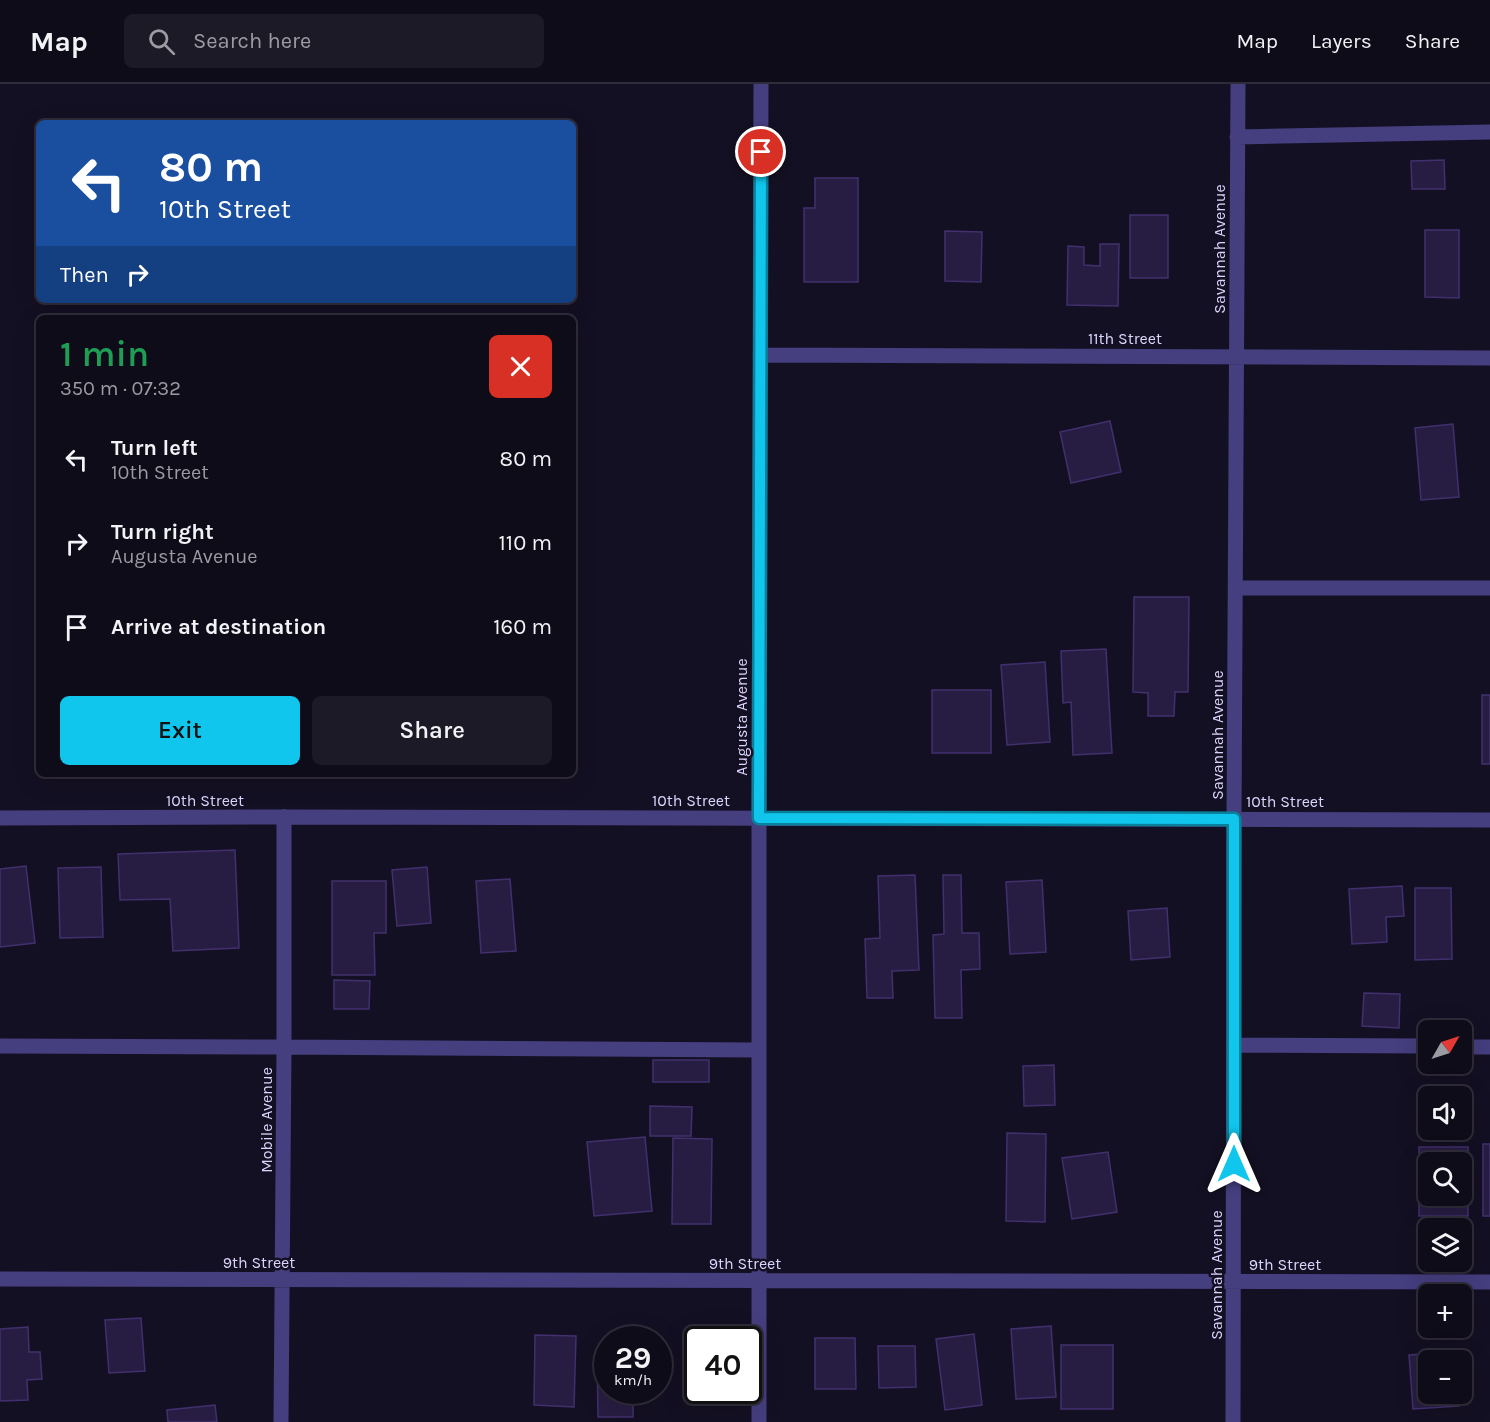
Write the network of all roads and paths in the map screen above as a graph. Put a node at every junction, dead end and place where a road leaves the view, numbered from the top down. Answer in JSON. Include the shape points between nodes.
{"nodes":[{"id":1,"x":761,"y":84,"type":"edge"},
{"id":2,"x":1238,"y":84,"type":"edge"},
{"id":3,"x":1490,"y":132,"type":"edge"},
{"id":4,"x":1238,"y":137,"type":"junction"},
{"id":5,"x":760,"y":355,"type":"junction"},
{"id":6,"x":1237,"y":357,"type":"junction"},
{"id":7,"x":1490,"y":358,"type":"edge"},
{"id":8,"x":1236,"y":588,"type":"junction"},
{"id":9,"x":1490,"y":588,"type":"edge"},
{"id":10,"x":0,"y":818,"type":"edge"},
{"id":11,"x":284,"y":818,"type":"junction"},
{"id":12,"x":759,"y":818,"type":"junction"},
{"id":13,"x":1234,"y":819,"type":"junction"},
{"id":14,"x":1490,"y":820,"type":"edge"},
{"id":15,"x":1234,"y":1045,"type":"junction"},
{"id":16,"x":0,"y":1046,"type":"edge"},
{"id":17,"x":284,"y":1047,"type":"junction"},
{"id":18,"x":1418,"y":1047,"type":"edge"},
{"id":19,"x":1472,"y":1047,"type":"edge"},
{"id":20,"x":1490,"y":1047,"type":"edge"},
{"id":21,"x":759,"y":1050,"type":"junction"},
{"id":22,"x":0,"y":1280,"type":"edge"},
{"id":23,"x":283,"y":1280,"type":"junction"},
{"id":24,"x":759,"y":1281,"type":"junction"},
{"id":25,"x":1233,"y":1282,"type":"junction"},
{"id":26,"x":1490,"y":1282,"type":"edge"},
{"id":27,"x":281,"y":1422,"type":"edge"},
{"id":28,"x":759,"y":1422,"type":"edge"},
{"id":29,"x":1233,"y":1422,"type":"edge"}],
"edges":[{"from":1,"to":5,"type":"street","name":"Augusta Avenue"},
{"from":2,"to":4,"type":"street","name":"Savannah Avenue"},
{"from":3,"to":4,"type":"street"},
{"from":4,"to":6,"type":"street","name":"Savannah Avenue"},
{"from":5,"to":6,"type":"street","name":"11th Street"},
{"from":5,"to":12,"type":"street","name":"Augusta Avenue"},
{"from":6,"to":7,"type":"street","name":"11th Street"},
{"from":6,"to":8,"type":"street","name":"Savannah Avenue"},
{"from":8,"to":9,"type":"street"},
{"from":8,"to":13,"type":"street","name":"Savannah Avenue"},
{"from":10,"to":11,"type":"street","name":"10th Street"},
{"from":11,"to":12,"type":"street","name":"10th Street"},
{"from":11,"to":17,"type":"street","name":"Mobile Avenue"},
{"from":12,"to":13,"type":"street","name":"10th Street"},
{"from":12,"to":21,"type":"street","name":"Augusta Avenue"},
{"from":13,"to":14,"type":"street","name":"10th Street"},
{"from":13,"to":15,"type":"street","name":"Savannah Avenue"},
{"from":15,"to":18,"type":"street"},
{"from":15,"to":25,"type":"street","name":"Savannah Avenue"},
{"from":16,"to":17,"type":"street"},
{"from":17,"to":21,"type":"street"},
{"from":17,"to":23,"type":"street","name":"Mobile Avenue"},
{"from":19,"to":20,"type":"street"},
{"from":21,"to":24,"type":"street","name":"Augusta Avenue"},
{"from":22,"to":23,"type":"street","name":"9th Street"},
{"from":23,"to":24,"type":"street","name":"9th Street"},
{"from":23,"to":27,"type":"street","name":"Mobile Avenue"},
{"from":24,"to":25,"type":"street","name":"9th Street"},
{"from":24,"to":28,"type":"street","name":"Augusta Avenue"},
{"from":25,"to":26,"type":"street","name":"9th Street"},
{"from":25,"to":29,"type":"street","name":"Savannah Avenue"}]}
